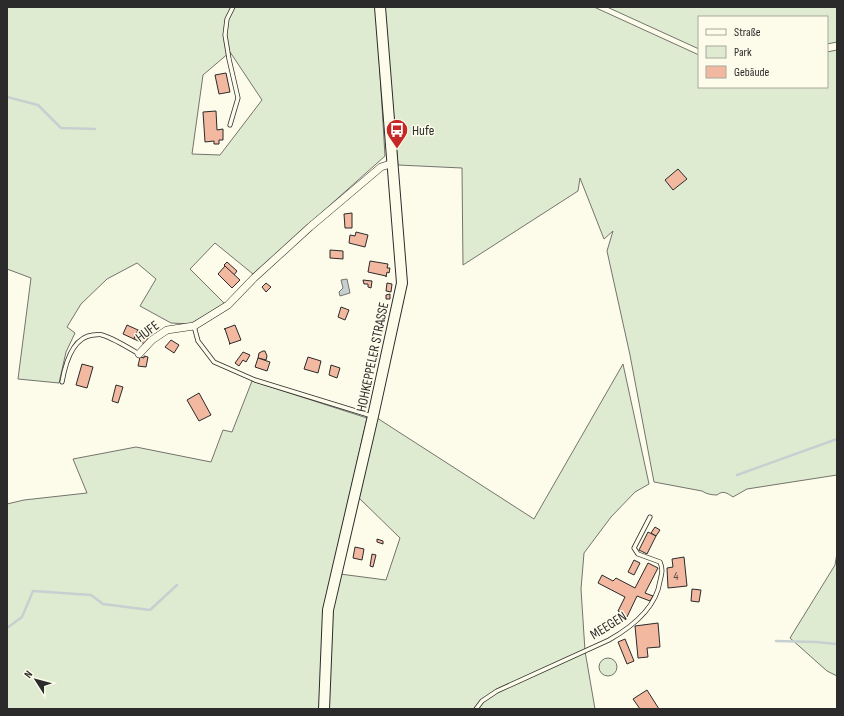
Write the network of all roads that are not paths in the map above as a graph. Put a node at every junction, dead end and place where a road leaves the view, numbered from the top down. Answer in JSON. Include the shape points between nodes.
{"nodes":[{"id":1,"x":233,"y":7,"type":"edge"},
{"id":2,"x":380,"y":7,"type":"edge"},
{"id":3,"x":230,"y":125,"type":"dead end"},
{"id":4,"x":393,"y":163,"type":"junction"},
{"id":5,"x":194,"y":326,"type":"junction"},
{"id":6,"x":139,"y":354,"type":"joint"},
{"id":7,"x":62,"y":382,"type":"dead end"},
{"id":8,"x":373,"y":416,"type":"junction"},
{"id":9,"x":650,"y":517,"type":"dead end"},
{"id":10,"x":324,"y":709,"type":"edge"},
{"id":11,"x":476,"y":709,"type":"edge"}],
"edges":[{"from":1,"to":3,"type":"lane","via":[[227,18],[225,34],[238,98]]},
{"from":2,"to":4,"type":"street","name":"HOHKEPPELER STRASSE"},
{"from":4,"to":5,"type":"street","name":"HUFE","via":[[381,167],[310,227],[228,305]]},
{"from":4,"to":8,"type":"street","name":"HOHKEPPELER STRASSE","via":[[402,283]]},
{"from":5,"to":6,"type":"street","name":"HUFE","via":[[167,330],[152,340]]},
{"from":5,"to":8,"type":"lane","via":[[198,341],[214,362],[255,380]]},
{"from":6,"to":7,"type":"lane","via":[[102,334],[89,335],[77,343],[64,369]]},
{"from":8,"to":10,"type":"street","name":"HOHKEPPELER STRASSE","via":[[328,610]]},
{"from":9,"to":11,"type":"lane","name":"MEEGEN","via":[[634,548],[638,554],[660,562],[662,569],[659,589],[645,613],[620,634],[497,691],[482,701]]}]}
